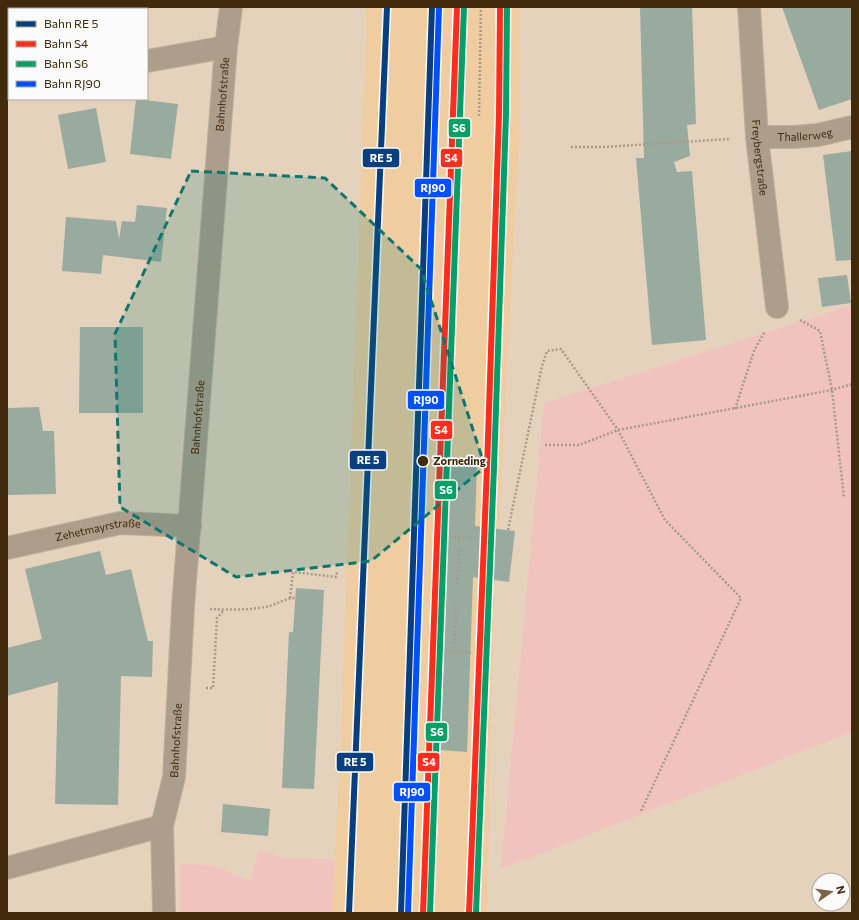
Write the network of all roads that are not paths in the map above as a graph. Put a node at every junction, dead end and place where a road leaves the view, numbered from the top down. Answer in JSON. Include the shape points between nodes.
{"nodes":[{"id":1,"x":231,"y":7,"type":"edge"},
{"id":2,"x":749,"y":7,"type":"edge"},
{"id":3,"x":226,"y":47,"type":"junction"},
{"id":4,"x":148,"y":61,"type":"edge"},
{"id":5,"x":852,"y":127,"type":"edge"},
{"id":6,"x":757,"y":137,"type":"junction"},
{"id":7,"x":777,"y":307,"type":"road end"},
{"id":8,"x":190,"y":526,"type":"junction"},
{"id":9,"x":7,"y":548,"type":"edge"},
{"id":10,"x":162,"y":826,"type":"junction"},
{"id":11,"x":7,"y":868,"type":"edge"},
{"id":12,"x":164,"y":913,"type":"edge"}],
"edges":[{"from":1,"to":3,"type":"street","name":"Bahnhofstraße"},
{"from":2,"to":6,"type":"street","name":"Freybergstraße"},
{"from":3,"to":4,"type":"street"},
{"from":3,"to":8,"type":"street","name":"Bahnhofstraße"},
{"from":5,"to":6,"type":"street","name":"Thallerweg","via":[[794,137]]},
{"from":6,"to":7,"type":"street","name":"Freybergstraße"},
{"from":8,"to":9,"type":"street","name":"Zehetmayrstraße","via":[[120,523]]},
{"from":8,"to":10,"type":"street","name":"Bahnhofstraße","via":[[174,777]]},
{"from":10,"to":11,"type":"street"},
{"from":10,"to":12,"type":"street","name":"Bahnhofstraße"}]}
